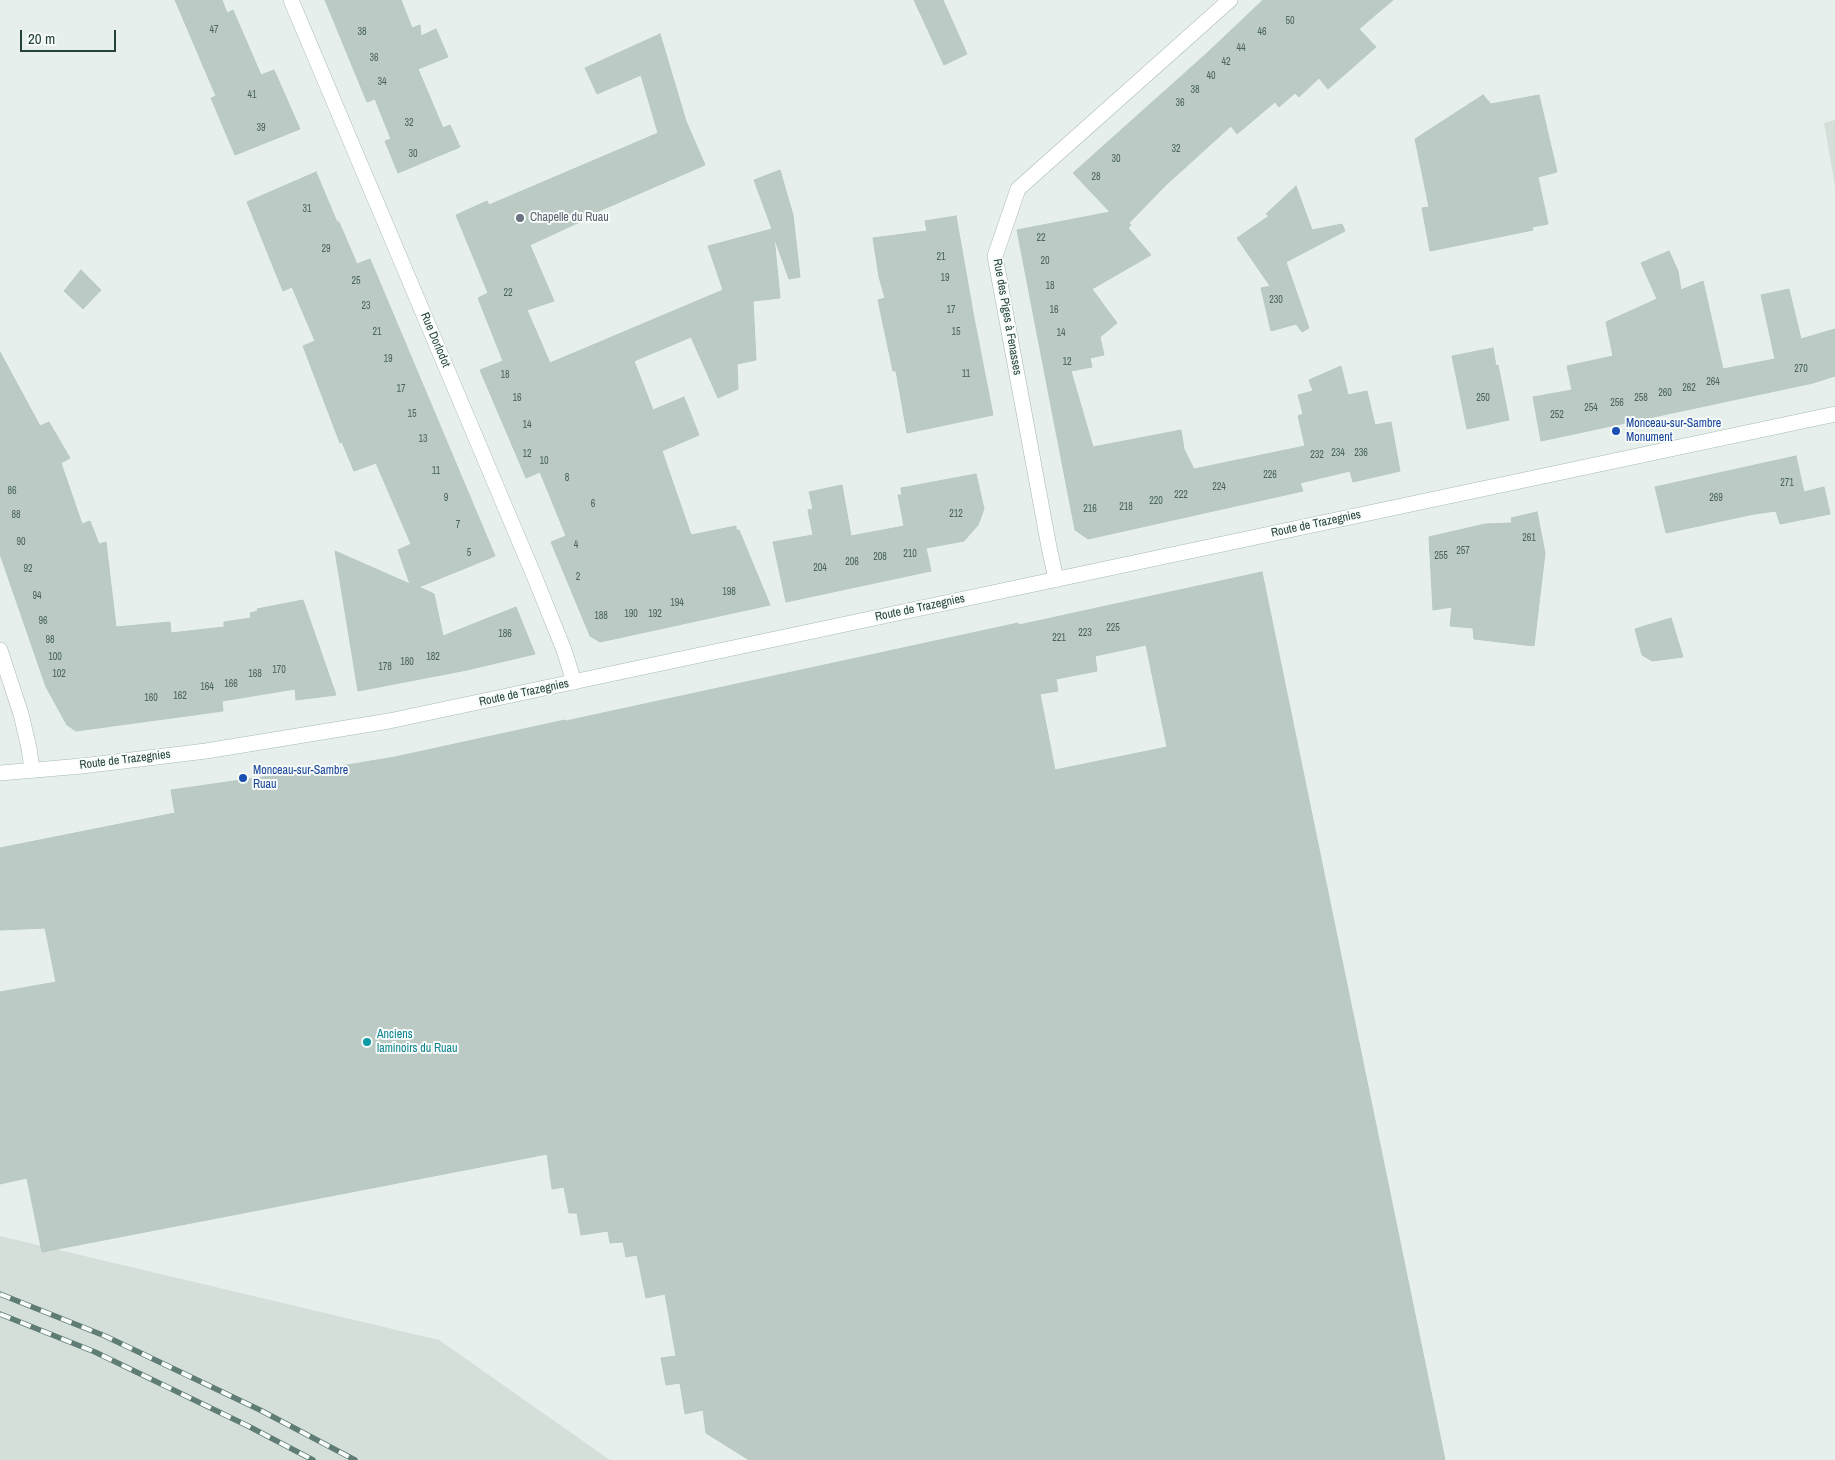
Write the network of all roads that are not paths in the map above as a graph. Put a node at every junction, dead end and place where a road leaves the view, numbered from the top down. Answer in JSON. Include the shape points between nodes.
{"nodes":[{"id":1,"x":291,"y":0,"type":"edge"},
{"id":2,"x":1230,"y":0,"type":"edge"},
{"id":3,"x":1835,"y":414,"type":"edge"},
{"id":4,"x":1056,"y":579,"type":"junction"},
{"id":5,"x":0,"y":650,"type":"edge"},
{"id":6,"x":574,"y":682,"type":"junction"},
{"id":7,"x":32,"y":770,"type":"junction"},
{"id":8,"x":0,"y":772,"type":"edge"}],
"edges":[{"from":1,"to":6,"type":"main road","name":"Rue Dorlodot","via":[[535,578]]},
{"from":2,"to":4,"type":"main road","name":"Rue des Piges à Fenasses","via":[[1018,189],[995,256]]},
{"from":3,"to":4,"type":"main road","name":"Route de Trazegnies"},
{"from":4,"to":6,"type":"main road","name":"Route de Trazegnies"},
{"from":5,"to":7,"type":"main road","via":[[21,714]]},
{"from":6,"to":7,"type":"main road","name":"Route de Trazegnies","via":[[389,721],[270,741]]},
{"from":7,"to":8,"type":"main road","name":"Route de Trazegnies"}]}
